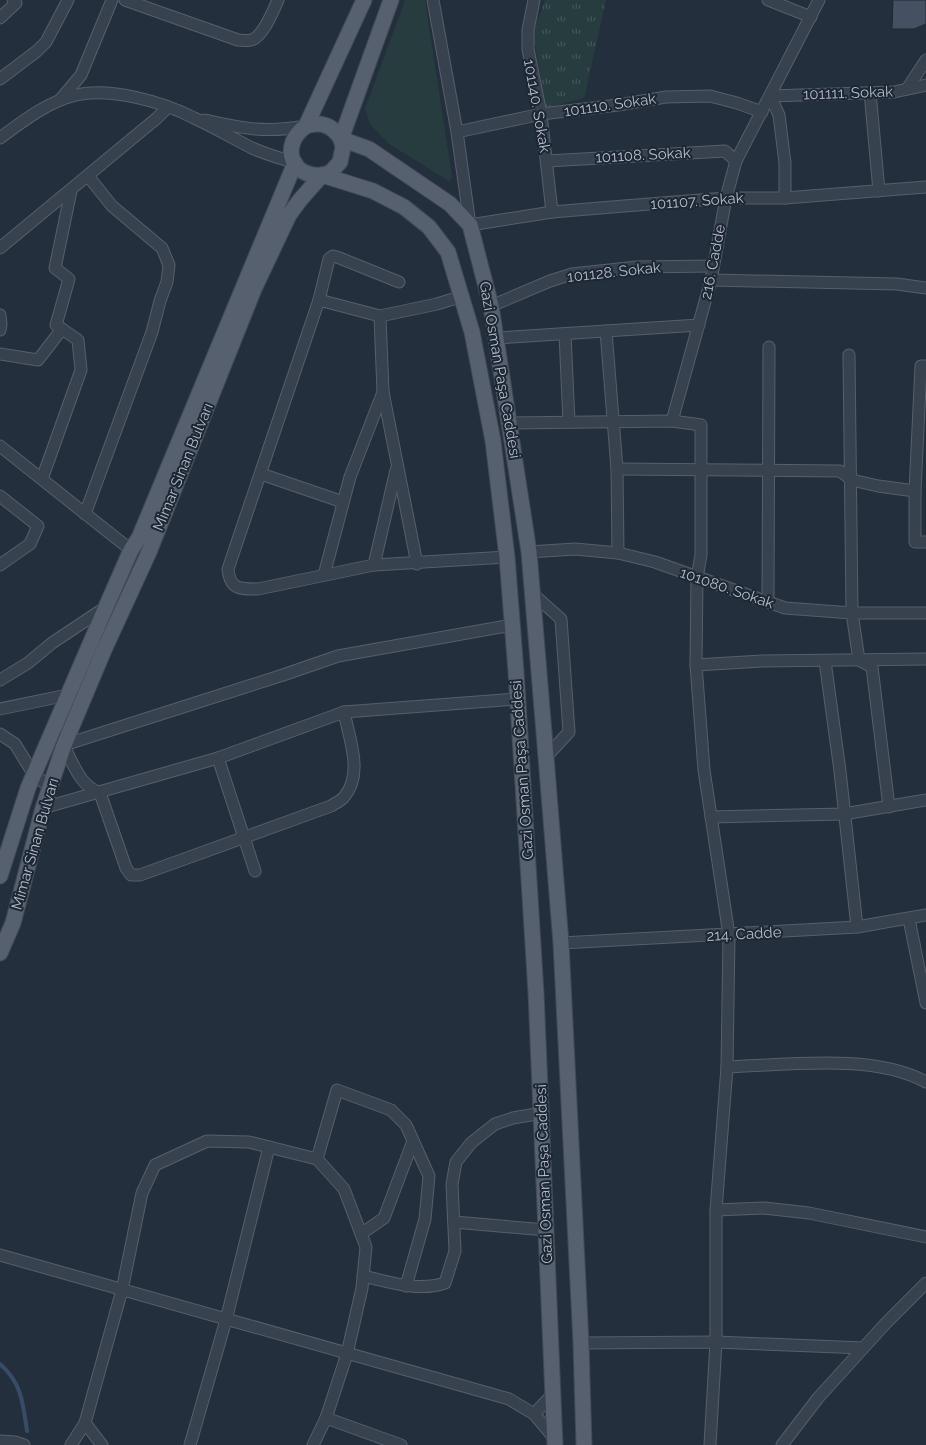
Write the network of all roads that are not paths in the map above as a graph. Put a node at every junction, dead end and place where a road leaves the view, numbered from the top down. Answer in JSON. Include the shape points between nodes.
{"nodes":[{"id":1,"x":13,"y":0,"type":"edge"},
{"id":2,"x":68,"y":0,"type":"edge"},
{"id":3,"x":112,"y":0,"type":"edge"},
{"id":4,"x":125,"y":0,"type":"edge"},
{"id":5,"x":278,"y":0,"type":"edge"},
{"id":6,"x":364,"y":0,"type":"edge"},
{"id":7,"x":391,"y":0,"type":"edge"},
{"id":8,"x":433,"y":0,"type":"edge"},
{"id":9,"x":534,"y":0,"type":"edge"},
{"id":10,"x":768,"y":0,"type":"edge"},
{"id":11,"x":819,"y":0,"type":"edge"},
{"id":12,"x":811,"y":17,"type":"junction"},
{"id":13,"x":0,"y":18,"type":"edge"},
{"id":14,"x":926,"y":60,"type":"edge"},
{"id":15,"x":0,"y":79,"type":"edge"},
{"id":16,"x":926,"y":85,"type":"edge"},
{"id":17,"x":907,"y":89,"type":"junction"},
{"id":18,"x":870,"y":92,"type":"junction"},
{"id":19,"x":770,"y":96,"type":"junction"},
{"id":20,"x":60,"y":100,"type":"junction"},
{"id":21,"x":168,"y":107,"type":"junction"},
{"id":22,"x":762,"y":112,"type":"junction"},
{"id":23,"x":541,"y":114,"type":"junction"},
{"id":24,"x":194,"y":118,"type":"junction"},
{"id":25,"x":306,"y":126,"type":"junction"},
{"id":26,"x":457,"y":132,"type":"junction"},
{"id":27,"x":0,"y":138,"type":"edge"},
{"id":28,"x":341,"y":140,"type":"junction"},
{"id":29,"x":547,"y":161,"type":"junction"},
{"id":30,"x":736,"y":161,"type":"junction"},
{"id":31,"x":295,"y":163,"type":"junction"},
{"id":32,"x":322,"y":175,"type":"junction"},
{"id":33,"x":88,"y":176,"type":"junction"},
{"id":34,"x":926,"y":187,"type":"edge"},
{"id":35,"x":71,"y":191,"type":"junction"},
{"id":36,"x":879,"y":191,"type":"junction"},
{"id":37,"x":726,"y":198,"type":"junction"},
{"id":38,"x":785,"y":198,"type":"junction"},
{"id":39,"x":552,"y":212,"type":"junction"},
{"id":40,"x":470,"y":225,"type":"junction"},
{"id":41,"x":0,"y":248,"type":"edge"},
{"id":42,"x":713,"y":266,"type":"junction"},
{"id":43,"x":712,"y":280,"type":"junction"},
{"id":44,"x":399,"y":282,"type":"dead end"},
{"id":45,"x":926,"y":288,"type":"edge"},
{"id":46,"x":463,"y":296,"type":"junction"},
{"id":47,"x":320,"y":300,"type":"junction"},
{"id":48,"x":491,"y":306,"type":"junction"},
{"id":49,"x":0,"y":315,"type":"edge"},
{"id":50,"x":380,"y":316,"type":"junction"},
{"id":51,"x":700,"y":325,"type":"junction"},
{"id":52,"x":62,"y":329,"type":"junction"},
{"id":53,"x":0,"y":330,"type":"edge"},
{"id":54,"x":606,"y":331,"type":"junction"},
{"id":55,"x":565,"y":334,"type":"junction"},
{"id":56,"x":497,"y":338,"type":"junction"},
{"id":57,"x":769,"y":347,"type":"dead end"},
{"id":58,"x":0,"y":354,"type":"edge"},
{"id":59,"x":849,"y":355,"type":"dead end"},
{"id":60,"x":926,"y":366,"type":"edge"},
{"id":61,"x":382,"y":392,"type":"junction"},
{"id":62,"x":672,"y":421,"type":"junction"},
{"id":63,"x":569,"y":422,"type":"junction"},
{"id":64,"x":613,"y":422,"type":"junction"},
{"id":65,"x":510,"y":423,"type":"junction"},
{"id":66,"x":0,"y":446,"type":"edge"},
{"id":67,"x":398,"y":464,"type":"junction"},
{"id":68,"x":617,"y":469,"type":"junction"},
{"id":69,"x":700,"y":470,"type":"junction"},
{"id":70,"x":769,"y":471,"type":"junction"},
{"id":71,"x":260,"y":474,"type":"junction"},
{"id":72,"x":42,"y":479,"type":"junction"},
{"id":73,"x":852,"y":480,"type":"junction"},
{"id":74,"x":916,"y":491,"type":"junction"},
{"id":75,"x":0,"y":496,"type":"edge"},
{"id":76,"x":344,"y":502,"type":"junction"},
{"id":77,"x":85,"y":514,"type":"junction"},
{"id":78,"x":926,"y":542,"type":"edge"},
{"id":79,"x":131,"y":550,"type":"junction"},
{"id":80,"x":530,"y":552,"type":"junction"},
{"id":81,"x":618,"y":553,"type":"junction"},
{"id":82,"x":507,"y":557,"type":"junction"},
{"id":83,"x":3,"y":558,"type":"edge"},
{"id":84,"x":417,"y":564,"type":"junction"},
{"id":85,"x":374,"y":565,"type":"junction"},
{"id":86,"x":324,"y":575,"type":"junction"},
{"id":87,"x":697,"y":578,"type":"junction"},
{"id":88,"x":533,"y":594,"type":"junction"},
{"id":89,"x":768,"y":602,"type":"junction"},
{"id":90,"x":106,"y":607,"type":"junction"},
{"id":91,"x":852,"y":613,"type":"junction"},
{"id":92,"x":926,"y":613,"type":"edge"},
{"id":93,"x":512,"y":625,"type":"junction"},
{"id":94,"x":926,"y":659,"type":"edge"},
{"id":95,"x":859,"y":660,"type":"junction"},
{"id":96,"x":825,"y":661,"type":"junction"},
{"id":97,"x":696,"y":665,"type":"junction"},
{"id":98,"x":0,"y":680,"type":"edge"},
{"id":99,"x":88,"y":689,"type":"junction"},
{"id":100,"x":68,"y":695,"type":"junction"},
{"id":101,"x":517,"y":699,"type":"junction"},
{"id":102,"x":0,"y":710,"type":"edge"},
{"id":103,"x":344,"y":712,"type":"junction"},
{"id":104,"x":53,"y":730,"type":"junction"},
{"id":105,"x":0,"y":734,"type":"edge"},
{"id":106,"x":64,"y":745,"type":"junction"},
{"id":107,"x":546,"y":757,"type":"junction"},
{"id":108,"x":218,"y":758,"type":"junction"},
{"id":109,"x":34,"y":775,"type":"junction"},
{"id":110,"x":50,"y":787,"type":"junction"},
{"id":111,"x":100,"y":793,"type":"junction"},
{"id":112,"x":926,"y":800,"type":"edge"},
{"id":113,"x":889,"y":807,"type":"junction"},
{"id":114,"x":43,"y":808,"type":"junction"},
{"id":115,"x":844,"y":814,"type":"junction"},
{"id":116,"x":712,"y":817,"type":"junction"},
{"id":117,"x":244,"y":837,"type":"junction"},
{"id":118,"x":255,"y":871,"type":"dead end"},
{"id":119,"x":0,"y":876,"type":"edge"},
{"id":120,"x":926,"y":915,"type":"edge"},
{"id":121,"x":909,"y":919,"type":"junction"},
{"id":122,"x":856,"y":928,"type":"junction"},
{"id":123,"x":729,"y":935,"type":"junction"},
{"id":124,"x":561,"y":943,"type":"junction"},
{"id":125,"x":0,"y":953,"type":"edge"},
{"id":126,"x":926,"y":1003,"type":"edge"},
{"id":127,"x":727,"y":1067,"type":"junction"},
{"id":128,"x":925,"y":1077,"type":"edge"},
{"id":129,"x":542,"y":1113,"type":"junction"},
{"id":130,"x":413,"y":1141,"type":"junction"},
{"id":131,"x":269,"y":1147,"type":"junction"},
{"id":132,"x":317,"y":1159,"type":"junction"},
{"id":133,"x":716,"y":1210,"type":"junction"},
{"id":134,"x":454,"y":1222,"type":"junction"},
{"id":135,"x":546,"y":1230,"type":"junction"},
{"id":136,"x":361,"y":1234,"type":"junction"},
{"id":137,"x":926,"y":1237,"type":"edge"},
{"id":138,"x":0,"y":1255,"type":"edge"},
{"id":139,"x":363,"y":1276,"type":"junction"},
{"id":140,"x":926,"y":1283,"type":"edge"},
{"id":141,"x":406,"y":1286,"type":"junction"},
{"id":142,"x":122,"y":1290,"type":"junction"},
{"id":143,"x":226,"y":1320,"type":"junction"},
{"id":144,"x":716,"y":1342,"type":"junction"},
{"id":145,"x":581,"y":1343,"type":"junction"},
{"id":146,"x":863,"y":1348,"type":"junction"},
{"id":147,"x":347,"y":1354,"type":"junction"},
{"id":148,"x":553,"y":1394,"type":"junction"},
{"id":149,"x":534,"y":1414,"type":"junction"},
{"id":150,"x":326,"y":1418,"type":"junction"},
{"id":151,"x":85,"y":1423,"type":"junction"},
{"id":152,"x":0,"y":1440,"type":"edge"},
{"id":153,"x":555,"y":1442,"type":"edge"},
{"id":154,"x":24,"y":1445,"type":"edge"},
{"id":155,"x":71,"y":1445,"type":"edge"},
{"id":156,"x":102,"y":1445,"type":"edge"},
{"id":157,"x":190,"y":1445,"type":"edge"},
{"id":158,"x":312,"y":1445,"type":"edge"},
{"id":159,"x":401,"y":1445,"type":"edge"},
{"id":160,"x":584,"y":1445,"type":"edge"},
{"id":161,"x":710,"y":1445,"type":"edge"},
{"id":162,"x":782,"y":1445,"type":"edge"}],
"edges":[{"from":1,"to":13,"type":"street","via":[[16,3]]},
{"from":2,"to":15,"type":"street","via":[[46,42]]},
{"from":3,"to":20,"type":"street","via":[[81,75]]},
{"from":4,"to":5,"type":"street","via":[[238,40],[256,37]]},
{"from":6,"to":25,"type":"main road","name":"Mimar Sinan Bulvarı"},
{"from":7,"to":28,"type":"main road","name":"Mimar Sinan Bulvarı"},
{"from":8,"to":26,"type":"street","name":"Gazi Osman Paşa Caddesi"},
{"from":9,"to":23,"type":"street","name":"101140. Sokak","via":[[528,49]]},
{"from":10,"to":12,"type":"street"},
{"from":11,"to":12,"type":"street","name":"216. Cadde"},
{"from":12,"to":19,"type":"street","name":"216. Cadde"},
{"from":14,"to":17,"type":"street"},
{"from":16,"to":17,"type":"street","name":"101111. Sokak"},
{"from":17,"to":18,"type":"street","name":"101111. Sokak"},
{"from":18,"to":19,"type":"street","name":"101111. Sokak"},
{"from":18,"to":36,"type":"street"},
{"from":19,"to":22,"type":"street","name":"216. Cadde"},
{"from":19,"to":38,"type":"street","via":[[779,115],[785,163]]},
{"from":20,"to":21,"type":"street","via":[[96,93],[125,96]]},
{"from":20,"to":27,"type":"street"},
{"from":21,"to":24,"type":"street"},
{"from":21,"to":33,"type":"street"},
{"from":22,"to":23,"type":"street","name":"101110. Sokak","via":[[710,96],[666,97]]},
{"from":22,"to":30,"type":"street","name":"216. Cadde"},
{"from":23,"to":26,"type":"street","name":"101110. Sokak"},
{"from":23,"to":29,"type":"street","name":"101140. Sokak"},
{"from":24,"to":25,"type":"street","via":[[256,130]]},
{"from":24,"to":31,"type":"street","via":[[254,149]]},
{"from":25,"to":28,"type":"main road","via":[[323,124],[337,132]]},
{"from":25,"to":31,"type":"main road","name":"Mimar Sinan Bulvarı","via":[[299,131],[291,146]]},
{"from":26,"to":40,"type":"street","name":"Gazi Osman Paşa Caddesi"},
{"from":28,"to":32,"type":"main road","name":"Mimar Sinan Bulvarı","via":[[343,155],[340,162],[330,173]]},
{"from":28,"to":40,"type":"main road","name":"Gazi Osman Paşa Caddesi","via":[[369,149],[450,204]]},
{"from":29,"to":30,"type":"street","name":"101108. Sokak","via":[[725,151]]},
{"from":29,"to":39,"type":"street","name":"101140. Sokak"},
{"from":30,"to":37,"type":"street","name":"216. Cadde"},
{"from":31,"to":32,"type":"main road","via":[[307,174]]},
{"from":31,"to":79,"type":"main road","name":"Mimar Sinan Bulvarı","via":[[139,538]]},
{"from":32,"to":46,"type":"main road","name":"Gazi Osman Paşa Caddesi","via":[[373,191],[404,207],[429,227],[448,252]]},
{"from":32,"to":99,"type":"main road","name":"Mimar Sinan Bulvarı","via":[[289,215],[254,288],[149,552]]},
{"from":33,"to":35,"type":"street"},
{"from":33,"to":77,"type":"street","via":[[112,206],[162,248],[169,264],[152,332]]},
{"from":34,"to":36,"type":"street","name":"101107. Sokak"},
{"from":35,"to":41,"type":"street"},
{"from":35,"to":52,"type":"street","via":[[55,268],[69,280],[56,325]]},
{"from":36,"to":38,"type":"street","name":"101107. Sokak"},
{"from":37,"to":38,"type":"street","name":"101107. Sokak"},
{"from":37,"to":39,"type":"street","name":"101107. Sokak"},
{"from":37,"to":42,"type":"street","name":"216. Cadde"},
{"from":39,"to":40,"type":"street","name":"101107. Sokak"},
{"from":40,"to":48,"type":"main road","name":"Gazi Osman Paşa Caddesi"},
{"from":42,"to":43,"type":"street","name":"216. Cadde"},
{"from":42,"to":48,"type":"street","name":"101128. Sokak","via":[[637,267],[572,274]]},
{"from":43,"to":45,"type":"street","via":[[897,284]]},
{"from":43,"to":51,"type":"street","name":"216. Cadde"},
{"from":44,"to":47,"type":"street","via":[[332,256]]},
{"from":46,"to":50,"type":"street"},
{"from":46,"to":82,"type":"main road","name":"Gazi Osman Paşa Caddesi","via":[[493,441]]},
{"from":47,"to":50,"type":"street"},
{"from":47,"to":71,"type":"street"},
{"from":48,"to":56,"type":"main road","name":"Gazi Osman Paşa Caddesi"},
{"from":49,"to":53,"type":"street"},
{"from":50,"to":61,"type":"street"},
{"from":51,"to":54,"type":"street"},
{"from":51,"to":62,"type":"street","name":"216. Cadde"},
{"from":52,"to":58,"type":"street","via":[[38,360]]},
{"from":52,"to":72,"type":"street","via":[[78,340],[80,370]]},
{"from":54,"to":55,"type":"street"},
{"from":54,"to":64,"type":"street"},
{"from":55,"to":56,"type":"street"},
{"from":55,"to":63,"type":"street"},
{"from":56,"to":65,"type":"main road","name":"Gazi Osman Paşa Caddesi"},
{"from":57,"to":70,"type":"street"},
{"from":59,"to":73,"type":"street"},
{"from":60,"to":74,"type":"street","via":[[921,366]]},
{"from":61,"to":67,"type":"street"},
{"from":61,"to":76,"type":"street"},
{"from":62,"to":64,"type":"street"},
{"from":62,"to":69,"type":"street","via":[[701,425]]},
{"from":63,"to":64,"type":"street"},
{"from":63,"to":65,"type":"street"},
{"from":64,"to":68,"type":"street"},
{"from":65,"to":80,"type":"main road","name":"Gazi Osman Paşa Caddesi"},
{"from":66,"to":72,"type":"street"},
{"from":67,"to":84,"type":"street"},
{"from":67,"to":85,"type":"street"},
{"from":68,"to":69,"type":"street"},
{"from":68,"to":81,"type":"street"},
{"from":69,"to":70,"type":"street"},
{"from":69,"to":87,"type":"street","via":[[701,555]]},
{"from":70,"to":73,"type":"street","via":[[840,471]]},
{"from":70,"to":89,"type":"street"},
{"from":71,"to":76,"type":"street"},
{"from":71,"to":86,"type":"street","via":[[228,569],[229,579],[233,585],[258,589]]},
{"from":72,"to":77,"type":"street"},
{"from":73,"to":74,"type":"street"},
{"from":73,"to":91,"type":"street"},
{"from":74,"to":78,"type":"street","via":[[915,542]]},
{"from":75,"to":83,"type":"street","via":[[38,526],[30,544]]},
{"from":76,"to":86,"type":"street"},
{"from":77,"to":79,"type":"street"},
{"from":79,"to":90,"type":"main road","name":"Mimar Sinan Bulvarı"},
{"from":80,"to":81,"type":"street","name":"101080. Sokak","via":[[576,550]]},
{"from":80,"to":88,"type":"main road","name":"Gazi Osman Paşa Caddesi"},
{"from":81,"to":87,"type":"street","name":"101080. Sokak"},
{"from":82,"to":84,"type":"street"},
{"from":82,"to":93,"type":"main road","name":"Gazi Osman Paşa Caddesi"},
{"from":84,"to":85,"type":"street"},
{"from":85,"to":86,"type":"street"},
{"from":87,"to":89,"type":"street","name":"101080. Sokak"},
{"from":87,"to":97,"type":"street"},
{"from":88,"to":107,"type":"main road","name":"Gazi Osman Paşa Caddesi"},
{"from":88,"to":107,"type":"street","via":[[561,619],[569,732]]},
{"from":89,"to":91,"type":"street","name":"101080. Sokak","via":[[785,608]]},
{"from":90,"to":98,"type":"street"},
{"from":90,"to":100,"type":"main road","name":"Mimar Sinan Bulvarı"},
{"from":91,"to":92,"type":"street","name":"101080. Sokak"},
{"from":91,"to":95,"type":"street"},
{"from":93,"to":101,"type":"main road","name":"Gazi Osman Paşa Caddesi"},
{"from":93,"to":106,"type":"street","via":[[338,656]]},
{"from":94,"to":95,"type":"street"},
{"from":95,"to":96,"type":"street"},
{"from":95,"to":113,"type":"street","via":[[872,667]]},
{"from":96,"to":97,"type":"street"},
{"from":96,"to":115,"type":"street"},
{"from":97,"to":116,"type":"street","via":[[704,770]]},
{"from":99,"to":100,"type":"street"},
{"from":99,"to":106,"type":"main road","name":"Mimar Sinan Bulvarı"},
{"from":100,"to":102,"type":"street"},
{"from":100,"to":104,"type":"main road","name":"Mimar Sinan Bulvarı"},
{"from":101,"to":103,"type":"street"},
{"from":101,"to":129,"type":"main road","name":"Gazi Osman Paşa Caddesi"},
{"from":103,"to":108,"type":"street"},
{"from":103,"to":117,"type":"street","via":[[355,770],[351,787],[343,798],[330,806]]},
{"from":104,"to":106,"type":"street"},
{"from":104,"to":109,"type":"main road","name":"Mimar Sinan Bulvarı"},
{"from":105,"to":109,"type":"street","via":[[15,744]]},
{"from":106,"to":110,"type":"main road","name":"Mimar Sinan Bulvarı"},
{"from":106,"to":111,"type":"street","via":[[80,777],[90,789]]},
{"from":107,"to":124,"type":"main road","name":"Gazi Osman Paşa Caddesi"},
{"from":108,"to":111,"type":"street"},
{"from":108,"to":117,"type":"street"},
{"from":109,"to":110,"type":"street"},
{"from":109,"to":119,"type":"main road","name":"Mimar Sinan Bulvarı"},
{"from":110,"to":114,"type":"main road","name":"Mimar Sinan Bulvarı"},
{"from":111,"to":114,"type":"street"},
{"from":111,"to":117,"type":"street","via":[[131,875],[140,875]]},
{"from":112,"to":113,"type":"street"},
{"from":113,"to":115,"type":"street"},
{"from":114,"to":125,"type":"main road","name":"Mimar Sinan Bulvarı","via":[[12,923]]},
{"from":115,"to":116,"type":"street"},
{"from":115,"to":122,"type":"street"},
{"from":116,"to":123,"type":"street"},
{"from":117,"to":118,"type":"street"},
{"from":120,"to":121,"type":"street","name":"214. Cadde"},
{"from":121,"to":122,"type":"street","name":"214. Cadde"},
{"from":121,"to":126,"type":"street"},
{"from":122,"to":123,"type":"street","name":"214. Cadde"},
{"from":123,"to":124,"type":"street","name":"214. Cadde"},
{"from":123,"to":127,"type":"street"},
{"from":124,"to":145,"type":"main road","name":"Gazi Osman Paşa Caddesi"},
{"from":127,"to":128,"type":"street","via":[[845,1063],[891,1068]]},
{"from":127,"to":133,"type":"street"},
{"from":129,"to":134,"type":"street","via":[[494,1124],[471,1143],[456,1162],[452,1184]]},
{"from":129,"to":135,"type":"main road","name":"Gazi Osman Paşa Caddesi"},
{"from":130,"to":132,"type":"street","via":[[406,1125],[391,1110],[337,1090]]},
{"from":130,"to":136,"type":"street","via":[[384,1218]]},
{"from":130,"to":141,"type":"street","via":[[429,1176],[425,1218]]},
{"from":131,"to":132,"type":"street"},
{"from":131,"to":142,"type":"street","via":[[249,1142],[207,1141],[154,1165],[142,1193]]},
{"from":131,"to":143,"type":"street"},
{"from":132,"to":136,"type":"street","via":[[344,1189]]},
{"from":133,"to":137,"type":"street","via":[[764,1208],[809,1213]]},
{"from":133,"to":144,"type":"street"},
{"from":134,"to":135,"type":"street"},
{"from":134,"to":141,"type":"street","via":[[455,1251],[445,1283],[433,1287]]},
{"from":135,"to":148,"type":"main road","name":"Gazi Osman Paşa Caddesi"},
{"from":136,"to":139,"type":"street","via":[[366,1247]]},
{"from":138,"to":142,"type":"street"},
{"from":139,"to":141,"type":"street"},
{"from":139,"to":147,"type":"street"},
{"from":140,"to":146,"type":"street"},
{"from":142,"to":143,"type":"street"},
{"from":142,"to":151,"type":"street"},
{"from":143,"to":147,"type":"street"},
{"from":143,"to":157,"type":"street"},
{"from":144,"to":145,"type":"street"},
{"from":144,"to":146,"type":"street"},
{"from":144,"to":161,"type":"street"},
{"from":145,"to":160,"type":"main road","name":"Gazi Osman Paşa Caddesi"},
{"from":146,"to":162,"type":"street"},
{"from":147,"to":149,"type":"street","via":[[509,1399]]},
{"from":147,"to":150,"type":"street"},
{"from":148,"to":149,"type":"street"},
{"from":148,"to":153,"type":"main road","name":"Gazi Osman Paşa Caddesi"},
{"from":149,"to":153,"type":"street"},
{"from":150,"to":158,"type":"street"},
{"from":150,"to":159,"type":"street"},
{"from":151,"to":155,"type":"street"},
{"from":151,"to":156,"type":"street"},
{"from":152,"to":154,"type":"street"}]}
